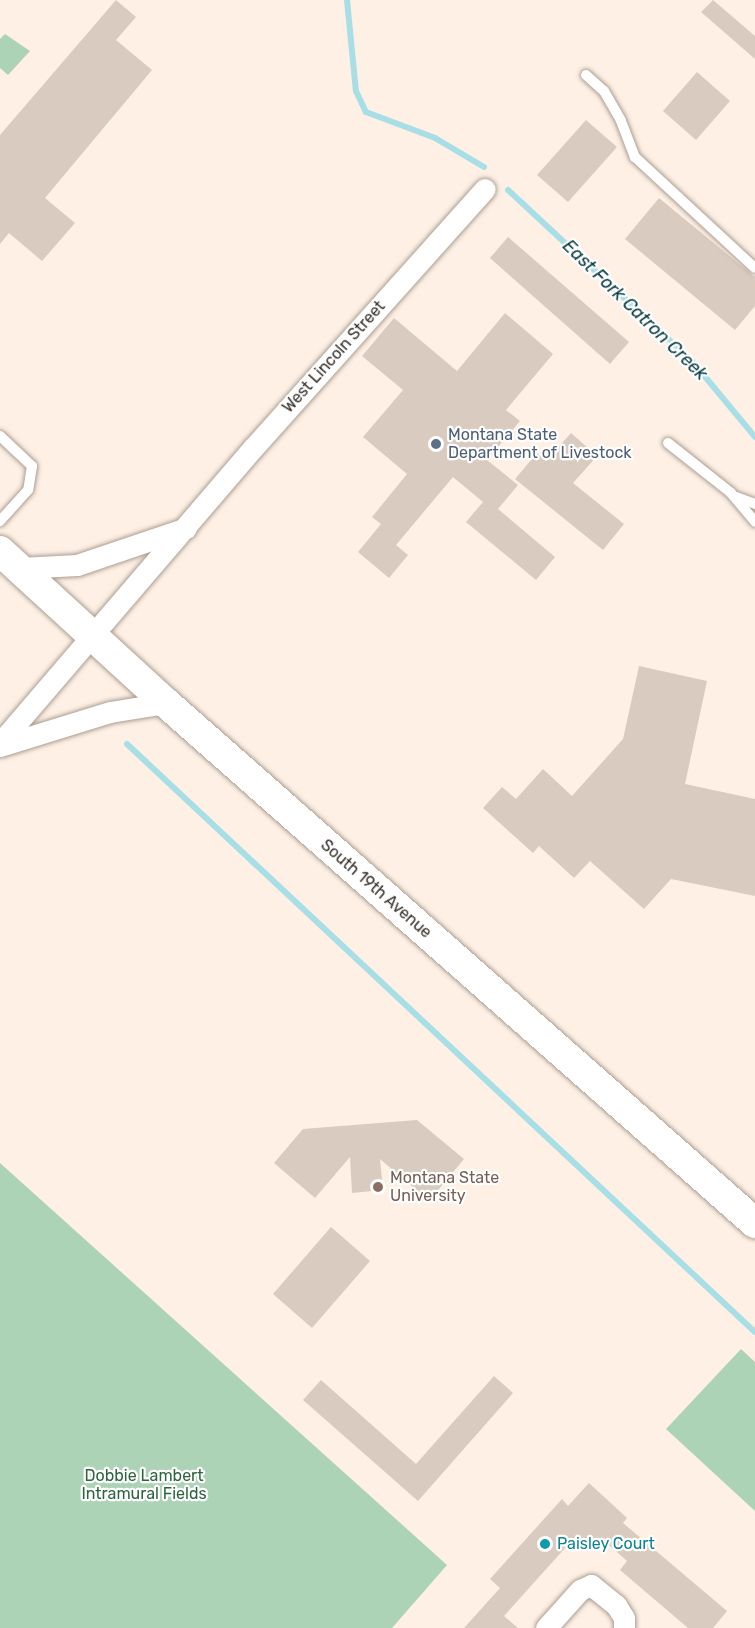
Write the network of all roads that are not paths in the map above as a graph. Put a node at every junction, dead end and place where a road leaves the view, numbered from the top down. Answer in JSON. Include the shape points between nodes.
{"nodes":[{"id":1,"x":586,"y":75,"type":"dead end"},
{"id":2,"x":485,"y":189,"type":"dead end"},
{"id":3,"x":755,"y":268,"type":"edge"},
{"id":4,"x":0,"y":436,"type":"edge"},
{"id":5,"x":668,"y":443,"type":"dead end"},
{"id":6,"x":731,"y":493,"type":"junction"},
{"id":7,"x":755,"y":504,"type":"edge"},
{"id":8,"x":0,"y":521,"type":"edge"},
{"id":9,"x":755,"y":522,"type":"edge"},
{"id":10,"x":187,"y":528,"type":"junction"},
{"id":11,"x":10,"y":560,"type":"edge"},
{"id":12,"x":95,"y":635,"type":"junction"},
{"id":13,"x":166,"y":704,"type":"junction"},
{"id":14,"x":0,"y":745,"type":"edge"},
{"id":15,"x":755,"y":1223,"type":"edge"},
{"id":16,"x":546,"y":1628,"type":"edge"},
{"id":17,"x":624,"y":1628,"type":"edge"}],
"edges":[{"from":1,"to":3,"type":"lane","via":[[610,101],[634,157]]},
{"from":2,"to":10,"type":"street","name":"West Lincoln Street"},
{"from":4,"to":8,"type":"lane","via":[[32,466],[28,490]]},
{"from":5,"to":6,"type":"lane"},
{"from":6,"to":7,"type":"lane"},
{"from":6,"to":9,"type":"lane"},
{"from":10,"to":11,"type":"street","via":[[77,565]]},
{"from":10,"to":12,"type":"street","name":"West Lincoln Street"},
{"from":11,"to":12,"type":"main road","name":"South 19th Avenue"},
{"from":12,"to":13,"type":"main road","name":"South 19th Avenue"},
{"from":12,"to":14,"type":"street","name":"West Lincoln Street"},
{"from":13,"to":14,"type":"street","name":"West Lincoln Street","via":[[110,712]]},
{"from":13,"to":15,"type":"main road","name":"South 19th Avenue"},
{"from":16,"to":17,"type":"street","via":[[580,1590],[591,1585],[616,1605],[624,1618]]}]}
